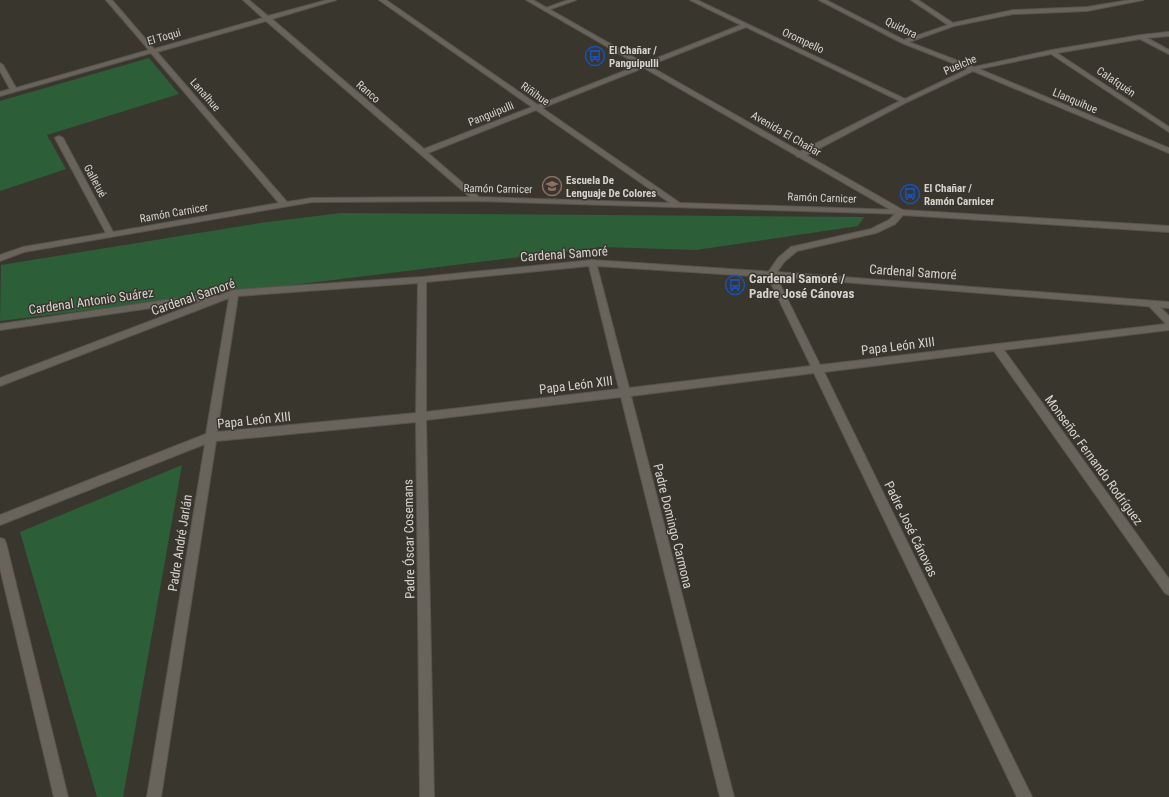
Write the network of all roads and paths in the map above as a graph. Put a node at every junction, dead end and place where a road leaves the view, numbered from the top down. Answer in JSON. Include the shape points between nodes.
{"nodes":[{"id":1,"x":109,"y":0,"type":"edge"},
{"id":2,"x":246,"y":0,"type":"edge"},
{"id":3,"x":333,"y":0,"type":"edge"},
{"id":4,"x":382,"y":0,"type":"edge"},
{"id":5,"x":530,"y":0,"type":"edge"},
{"id":6,"x":573,"y":0,"type":"edge"},
{"id":7,"x":693,"y":0,"type":"edge"},
{"id":8,"x":822,"y":0,"type":"edge"},
{"id":9,"x":914,"y":0,"type":"edge"},
{"id":10,"x":1140,"y":0,"type":"edge"},
{"id":11,"x":546,"y":9,"type":"junction"},
{"id":12,"x":268,"y":18,"type":"junction"},
{"id":13,"x":746,"y":25,"type":"junction"},
{"id":14,"x":952,"y":25,"type":"junction"},
{"id":15,"x":1169,"y":34,"type":"edge"},
{"id":16,"x":1141,"y":36,"type":"junction"},
{"id":17,"x":904,"y":42,"type":"junction"},
{"id":18,"x":152,"y":51,"type":"junction"},
{"id":19,"x":1052,"y":52,"type":"junction"},
{"id":20,"x":1169,"y":52,"type":"edge"},
{"id":21,"x":0,"y":65,"type":"edge"},
{"id":22,"x":643,"y":65,"type":"junction"},
{"id":23,"x":973,"y":69,"type":"junction"},
{"id":24,"x":14,"y":90,"type":"junction"},
{"id":25,"x":0,"y":94,"type":"edge"},
{"id":26,"x":905,"y":101,"type":"junction"},
{"id":27,"x":537,"y":107,"type":"junction"},
{"id":28,"x":1169,"y":130,"type":"edge"},
{"id":29,"x":59,"y":138,"type":"dead end"},
{"id":30,"x":1169,"y":151,"type":"edge"},
{"id":31,"x":423,"y":152,"type":"junction"},
{"id":32,"x":800,"y":154,"type":"junction"},
{"id":33,"x":477,"y":199,"type":"junction"},
{"id":34,"x":285,"y":204,"type":"junction"},
{"id":35,"x":677,"y":204,"type":"junction"},
{"id":36,"x":901,"y":212,"type":"junction"},
{"id":37,"x":1169,"y":230,"type":"edge"},
{"id":38,"x":111,"y":235,"type":"junction"},
{"id":39,"x":0,"y":258,"type":"edge"},
{"id":40,"x":592,"y":263,"type":"junction"},
{"id":41,"x":771,"y":274,"type":"junction"},
{"id":42,"x":422,"y":280,"type":"junction"},
{"id":43,"x":234,"y":293,"type":"junction"},
{"id":44,"x":1151,"y":303,"type":"junction"},
{"id":45,"x":1169,"y":305,"type":"edge"},
{"id":46,"x":1169,"y":322,"type":"edge"},
{"id":47,"x":0,"y":327,"type":"edge"},
{"id":48,"x":1169,"y":327,"type":"edge"},
{"id":49,"x":996,"y":347,"type":"junction"},
{"id":50,"x":817,"y":368,"type":"junction"},
{"id":51,"x":0,"y":382,"type":"edge"},
{"id":52,"x":625,"y":392,"type":"junction"},
{"id":53,"x":421,"y":417,"type":"junction"},
{"id":54,"x":211,"y":438,"type":"junction"},
{"id":55,"x":0,"y":520,"type":"edge"},
{"id":56,"x":0,"y":543,"type":"edge"},
{"id":57,"x":1169,"y":589,"type":"edge"},
{"id":58,"x":61,"y":797,"type":"edge"},
{"id":59,"x":154,"y":797,"type":"edge"},
{"id":60,"x":427,"y":797,"type":"edge"},
{"id":61,"x":727,"y":797,"type":"edge"},
{"id":62,"x":1025,"y":797,"type":"edge"}],
"edges":[{"from":1,"to":18,"type":"street","name":"Lanalhue"},
{"from":2,"to":12,"type":"street","name":"Ranco"},
{"from":3,"to":12,"type":"street","name":"El Toqui"},
{"from":4,"to":27,"type":"street","name":"Riñihue"},
{"from":5,"to":11,"type":"street","name":"Avenida El Chañar"},
{"from":6,"to":11,"type":"street"},
{"from":7,"to":13,"type":"street","name":"Orompello"},
{"from":8,"to":17,"type":"street","name":"Quidora"},
{"from":9,"to":14,"type":"street"},
{"from":10,"to":14,"type":"street","via":[[1087,9],[1013,12]]},
{"from":11,"to":22,"type":"street","name":"Avenida El Chañar"},
{"from":12,"to":18,"type":"street","name":"El Toqui"},
{"from":12,"to":31,"type":"street","name":"Ranco"},
{"from":13,"to":22,"type":"street","name":"Panguipulli"},
{"from":13,"to":26,"type":"street","name":"Orompello"},
{"from":14,"to":17,"type":"street"},
{"from":15,"to":16,"type":"street","name":"Puelche"},
{"from":16,"to":19,"type":"street","name":"Puelche"},
{"from":16,"to":20,"type":"street"},
{"from":17,"to":23,"type":"street","name":"Quidora"},
{"from":18,"to":24,"type":"street","name":"El Toqui"},
{"from":18,"to":34,"type":"street","name":"Lanalhue"},
{"from":19,"to":23,"type":"street","name":"Puelche"},
{"from":19,"to":28,"type":"street","name":"Calafquén"},
{"from":21,"to":24,"type":"street"},
{"from":22,"to":27,"type":"street","name":"Panguipulli"},
{"from":22,"to":32,"type":"street","name":"Avenida El Chañar"},
{"from":23,"to":26,"type":"street","name":"Puelche"},
{"from":23,"to":30,"type":"street","name":"Llanquihue"},
{"from":24,"to":25,"type":"street","name":"El Toqui"},
{"from":26,"to":32,"type":"street","name":"Puelche"},
{"from":27,"to":31,"type":"street","name":"Panguipulli"},
{"from":27,"to":35,"type":"street","name":"Riñihue"},
{"from":29,"to":38,"type":"street","name":"Galletué"},
{"from":31,"to":33,"type":"street","name":"Ranco"},
{"from":32,"to":36,"type":"street","name":"Avenida El Chañar"},
{"from":33,"to":34,"type":"street","name":"Ramón Carnicer","via":[[312,200]]},
{"from":33,"to":35,"type":"street","name":"Ramón Carnicer"},
{"from":34,"to":38,"type":"street","name":"Ramón Carnicer"},
{"from":35,"to":36,"type":"street","name":"Ramón Carnicer"},
{"from":36,"to":37,"type":"street","name":"Ramón Carnicer"},
{"from":36,"to":41,"type":"street","via":[[892,222],[873,231],[794,249],[780,260]]},
{"from":38,"to":39,"type":"street","name":"Ramón Carnicer","via":[[23,250]]},
{"from":40,"to":41,"type":"street","name":"Cardenal Samoré"},
{"from":40,"to":42,"type":"street","name":"Cardenal Samoré"},
{"from":40,"to":52,"type":"street","name":"Padre Domingo Carmona"},
{"from":41,"to":44,"type":"street","name":"Cardenal Samoré"},
{"from":41,"to":50,"type":"street","name":"Padre José Cánovas"},
{"from":42,"to":43,"type":"street","name":"Cardenal Samoré"},
{"from":42,"to":53,"type":"street","name":"Padre Óscar Cosemans"},
{"from":43,"to":47,"type":"street","name":"Cardenal Antonio Suárez"},
{"from":43,"to":51,"type":"street","name":"Cardenal Samoré"},
{"from":43,"to":54,"type":"street","name":"Padre André Jarlán"},
{"from":44,"to":45,"type":"street","name":"Cardenal Samoré"},
{"from":44,"to":46,"type":"street"},
{"from":48,"to":49,"type":"street","name":"Papa León XIII"},
{"from":49,"to":50,"type":"street","name":"Papa León XIII"},
{"from":49,"to":57,"type":"street","name":"Monseñor Fernando Rodríguez"},
{"from":50,"to":52,"type":"street","name":"Papa León XIII"},
{"from":50,"to":62,"type":"street","name":"Padre José Cánovas"},
{"from":52,"to":53,"type":"street","name":"Papa León XIII"},
{"from":52,"to":61,"type":"street","name":"Padre Domingo Carmona"},
{"from":53,"to":54,"type":"street","name":"Papa León XIII"},
{"from":53,"to":60,"type":"street","name":"Padre Óscar Cosemans"},
{"from":54,"to":55,"type":"street","name":"Papa León XIII"},
{"from":54,"to":59,"type":"street","name":"Padre André Jarlán"},
{"from":56,"to":58,"type":"street"}]}
